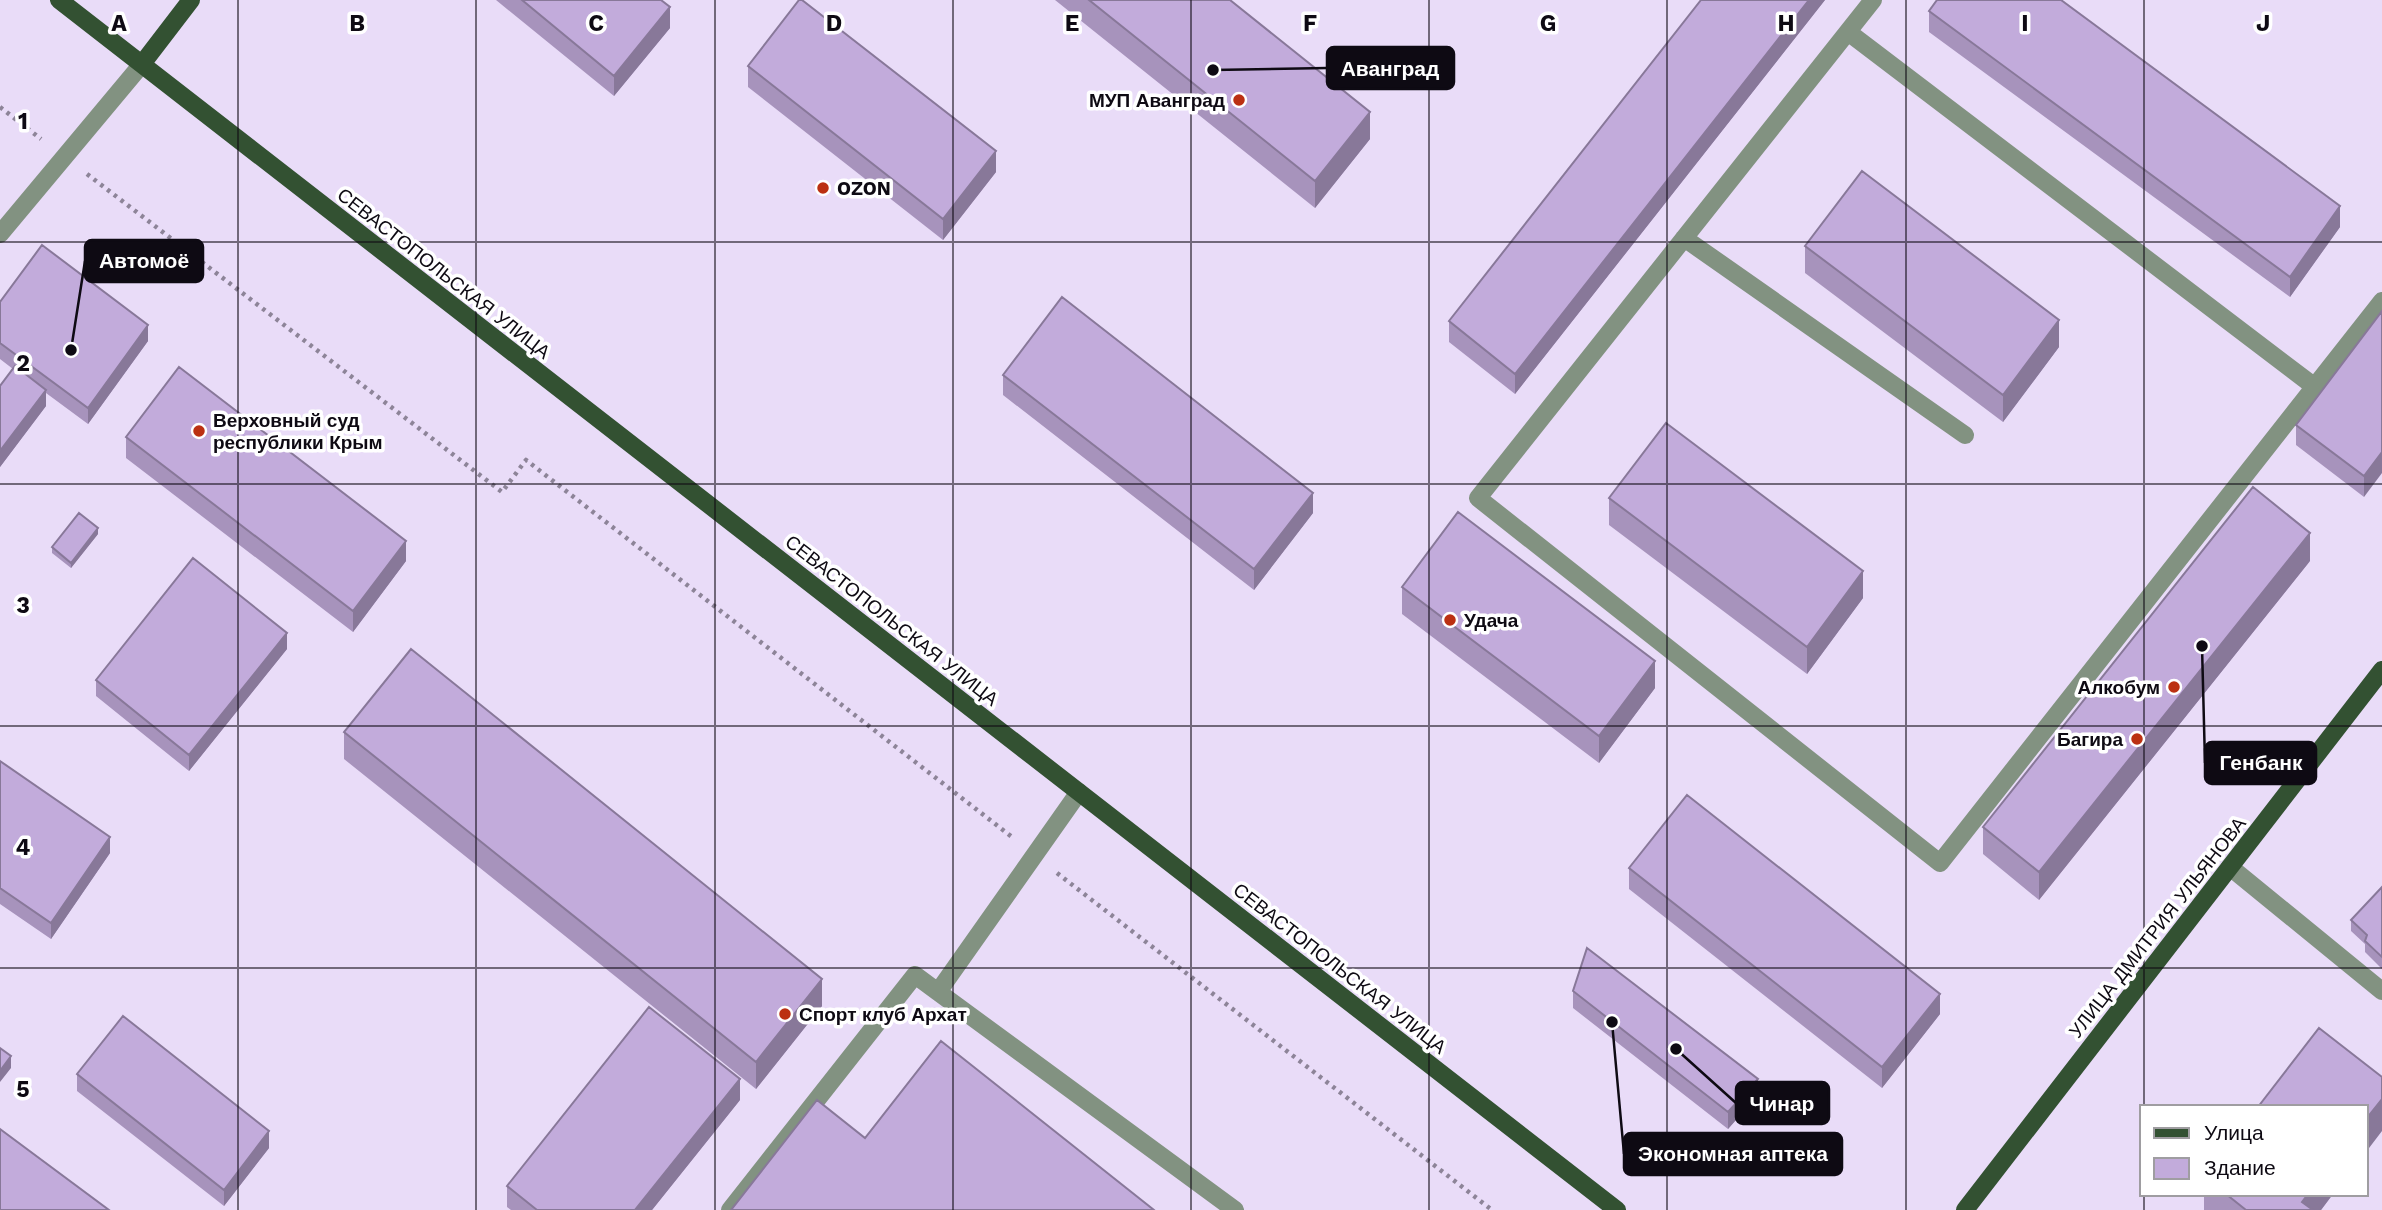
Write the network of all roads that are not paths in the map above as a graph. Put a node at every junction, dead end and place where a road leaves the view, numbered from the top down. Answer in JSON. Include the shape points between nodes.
{"nodes":[{"id":1,"x":59,"y":0,"type":"edge"},
{"id":2,"x":191,"y":0,"type":"edge"},
{"id":3,"x":1873,"y":0,"type":"edge"},
{"id":4,"x":1848,"y":32,"type":"junction"},
{"id":5,"x":142,"y":64,"type":"junction"},
{"id":6,"x":0,"y":234,"type":"edge"},
{"id":7,"x":1684,"y":238,"type":"junction"},
{"id":8,"x":2382,"y":301,"type":"edge"},
{"id":9,"x":2315,"y":387,"type":"junction"},
{"id":10,"x":1965,"y":435,"type":"dead end"},
{"id":11,"x":2382,"y":670,"type":"edge"},
{"id":12,"x":1079,"y":792,"type":"junction"},
{"id":13,"x":2230,"y":867,"type":"junction"},
{"id":14,"x":2382,"y":991,"type":"edge"},
{"id":15,"x":938,"y":992,"type":"junction"},
{"id":16,"x":730,"y":1210,"type":"edge"},
{"id":17,"x":1235,"y":1210,"type":"edge"},
{"id":18,"x":1617,"y":1210,"type":"edge"},
{"id":19,"x":1965,"y":1210,"type":"edge"}],
"edges":[{"from":1,"to":5,"type":"main road","name":"СЕВАСТОПОЛЬСКАЯ УЛИЦА"},
{"from":2,"to":5,"type":"main road"},
{"from":3,"to":4,"type":"street"},
{"from":4,"to":7,"type":"street"},
{"from":4,"to":9,"type":"street"},
{"from":5,"to":6,"type":"street"},
{"from":5,"to":12,"type":"main road","name":"СЕВАСТОПОЛЬСКАЯ УЛИЦА"},
{"from":7,"to":9,"type":"street","via":[[1478,498],[1940,863]]},
{"from":7,"to":10,"type":"street"},
{"from":8,"to":9,"type":"street"},
{"from":11,"to":13,"type":"main road","name":"УЛИЦА ДМИТРИЯ УЛЬЯНОВА"},
{"from":12,"to":15,"type":"street"},
{"from":12,"to":18,"type":"main road","name":"СЕВАСТОПОЛЬСКАЯ УЛИЦА"},
{"from":13,"to":14,"type":"street"},
{"from":13,"to":19,"type":"main road","name":"УЛИЦА ДМИТРИЯ УЛЬЯНОВА"},
{"from":15,"to":16,"type":"street","via":[[915,975]]},
{"from":15,"to":17,"type":"street"}]}
